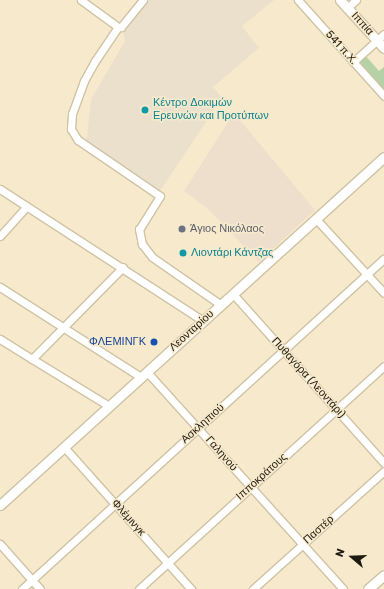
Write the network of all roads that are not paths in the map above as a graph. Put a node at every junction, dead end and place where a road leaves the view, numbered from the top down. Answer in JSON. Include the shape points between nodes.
{"nodes":[{"id":1,"x":143,"y":0,"type":"edge"},
{"id":2,"x":298,"y":0,"type":"edge"},
{"id":3,"x":340,"y":0,"type":"edge"},
{"id":4,"x":356,"y":0,"type":"edge"},
{"id":5,"x":84,"y":1,"type":"edge"},
{"id":6,"x":347,"y":8,"type":"junction"},
{"id":7,"x":118,"y":26,"type":"junction"},
{"id":8,"x":384,"y":34,"type":"edge"},
{"id":9,"x":377,"y":40,"type":"junction"},
{"id":10,"x":384,"y":48,"type":"edge"},
{"id":11,"x":353,"y":62,"type":"junction"},
{"id":12,"x":384,"y":96,"type":"edge"},
{"id":13,"x":384,"y":157,"type":"edge"},
{"id":14,"x":0,"y":189,"type":"edge"},
{"id":15,"x":27,"y":206,"type":"junction"},
{"id":16,"x":316,"y":218,"type":"junction"},
{"id":17,"x":0,"y":236,"type":"edge"},
{"id":18,"x":384,"y":259,"type":"edge"},
{"id":19,"x":123,"y":267,"type":"junction"},
{"id":20,"x":367,"y":274,"type":"junction"},
{"id":21,"x":0,"y":287,"type":"edge"},
{"id":22,"x":384,"y":293,"type":"edge"},
{"id":23,"x":233,"y":294,"type":"junction"},
{"id":24,"x":221,"y":305,"type":"junction"},
{"id":25,"x":203,"y":321,"type":"junction"},
{"id":26,"x":64,"y":328,"type":"junction"},
{"id":27,"x":0,"y":339,"type":"edge"},
{"id":28,"x":284,"y":351,"type":"junction"},
{"id":29,"x":32,"y":359,"type":"junction"},
{"id":30,"x":384,"y":366,"type":"edge"},
{"id":31,"x":144,"y":375,"type":"junction"},
{"id":32,"x":109,"y":406,"type":"junction"},
{"id":33,"x":336,"y":409,"type":"junction"},
{"id":34,"x":199,"y":428,"type":"junction"},
{"id":35,"x":64,"y":447,"type":"junction"},
{"id":36,"x":384,"y":463,"type":"edge"},
{"id":37,"x":384,"y":471,"type":"edge"},
{"id":38,"x":251,"y":487,"type":"junction"},
{"id":39,"x":115,"y":504,"type":"junction"},
{"id":40,"x":0,"y":505,"type":"edge"},
{"id":41,"x":0,"y":544,"type":"edge"},
{"id":42,"x":303,"y":544,"type":"junction"},
{"id":43,"x":168,"y":563,"type":"junction"},
{"id":44,"x":384,"y":575,"type":"edge"},
{"id":45,"x":32,"y":580,"type":"junction"},
{"id":46,"x":22,"y":589,"type":"edge"},
{"id":47,"x":40,"y":589,"type":"edge"},
{"id":48,"x":139,"y":589,"type":"edge"},
{"id":49,"x":191,"y":589,"type":"edge"},
{"id":50,"x":253,"y":589,"type":"edge"},
{"id":51,"x":344,"y":589,"type":"edge"},
{"id":52,"x":368,"y":589,"type":"edge"}],
"edges":[{"from":1,"to":7,"type":"street","via":[[121,27]]},
{"from":2,"to":11,"type":"street","name":"541 π.Χ."},
{"from":3,"to":6,"type":"street","name":"Ιππία"},
{"from":4,"to":6,"type":"street"},
{"from":5,"to":7,"type":"street"},
{"from":6,"to":9,"type":"street","name":"Ιππία"},
{"from":7,"to":24,"type":"street","via":[[84,82],[72,114],[73,133],[78,140],[160,196],[139,229],[142,244],[152,257]]},
{"from":8,"to":9,"type":"street"},
{"from":9,"to":10,"type":"street","name":"Ιππία"},
{"from":9,"to":11,"type":"street"},
{"from":11,"to":12,"type":"street","name":"541 π.Χ."},
{"from":13,"to":16,"type":"street","name":"Λεονταρίου"},
{"from":14,"to":15,"type":"street"},
{"from":15,"to":17,"type":"street"},
{"from":15,"to":19,"type":"street"},
{"from":16,"to":20,"type":"street"},
{"from":16,"to":23,"type":"street","name":"Λεονταρίου"},
{"from":18,"to":20,"type":"street","name":"Ασκληπιού"},
{"from":19,"to":25,"type":"street"},
{"from":19,"to":26,"type":"street"},
{"from":20,"to":22,"type":"street"},
{"from":20,"to":28,"type":"street","name":"Ασκληπιού"},
{"from":21,"to":26,"type":"street","name":"Γαληνού"},
{"from":23,"to":24,"type":"street","name":"Λεονταρίου"},
{"from":23,"to":28,"type":"street","name":"Πυθαγόρα (Λεοντάρι)"},
{"from":24,"to":25,"type":"street","name":"Λεονταρίου"},
{"from":25,"to":31,"type":"street","name":"Λεονταρίου"},
{"from":26,"to":29,"type":"street"},
{"from":26,"to":31,"type":"street","name":"Γαληνού"},
{"from":27,"to":29,"type":"street"},
{"from":28,"to":33,"type":"street","name":"Πυθαγόρα (Λεοντάρι)"},
{"from":28,"to":34,"type":"street","name":"Ασκληπιού"},
{"from":29,"to":32,"type":"street"},
{"from":30,"to":33,"type":"street","name":"Ιπποκράτους"},
{"from":31,"to":32,"type":"street","name":"Λεονταρίου"},
{"from":31,"to":34,"type":"street","name":"Γαληνού"},
{"from":32,"to":35,"type":"street","name":"Λεονταρίου"},
{"from":33,"to":36,"type":"street","name":"Πυθαγόρα (Λεοντάρι)"},
{"from":33,"to":38,"type":"street","name":"Ιπποκράτους"},
{"from":34,"to":38,"type":"street","name":"Γαληνού"},
{"from":34,"to":39,"type":"street","name":"Ασκληπιού"},
{"from":35,"to":39,"type":"street","name":"Φλέμινγκ"},
{"from":35,"to":40,"type":"street","name":"Λεονταρίου"},
{"from":37,"to":42,"type":"street","name":"Παστέρ"},
{"from":38,"to":42,"type":"street","name":"Γαληνού"},
{"from":38,"to":43,"type":"street","name":"Ιπποκράτους"},
{"from":39,"to":43,"type":"street","name":"Φλέμινγκ"},
{"from":39,"to":45,"type":"street","name":"Ασκληπιού"},
{"from":41,"to":45,"type":"street"},
{"from":42,"to":50,"type":"street","name":"Παστέρ"},
{"from":42,"to":51,"type":"street","name":"Γαληνού"},
{"from":43,"to":48,"type":"street","name":"Ιπποκράτους"},
{"from":43,"to":49,"type":"street","name":"Φλέμινγκ"},
{"from":44,"to":52,"type":"street"},
{"from":45,"to":46,"type":"street","name":"Ασκληπιού"},
{"from":45,"to":47,"type":"street"}]}
